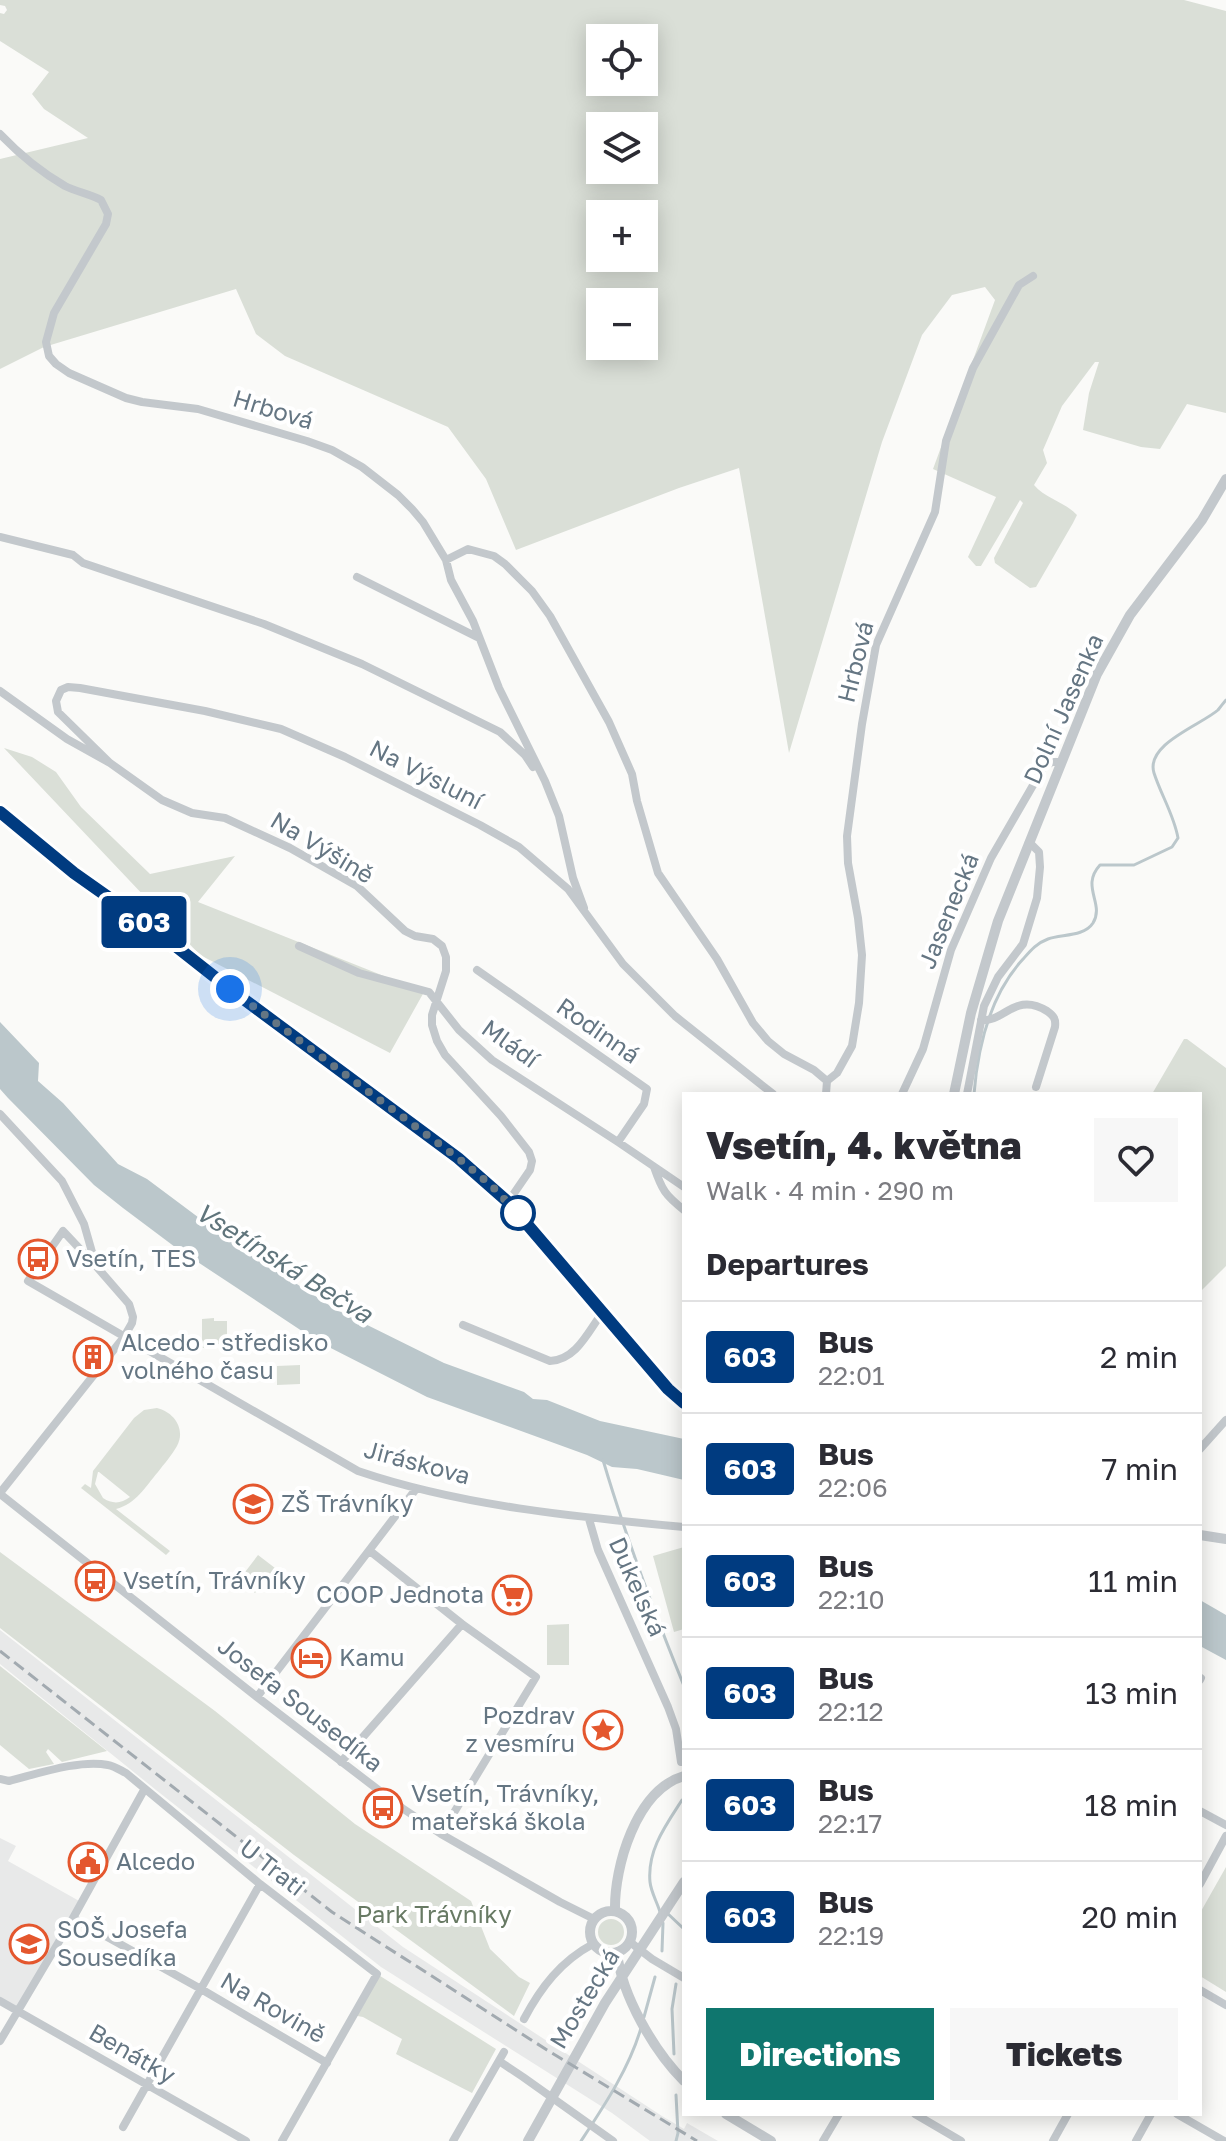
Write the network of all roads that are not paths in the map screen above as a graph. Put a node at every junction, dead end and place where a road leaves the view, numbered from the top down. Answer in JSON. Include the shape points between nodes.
{"nodes":[{"id":1,"x":0,"y":134,"type":"edge"},
{"id":2,"x":1033,"y":276,"type":"dead end"},
{"id":3,"x":1226,"y":479,"type":"edge"},
{"id":4,"x":0,"y":537,"type":"edge"},
{"id":5,"x":446,"y":560,"type":"junction"},
{"id":6,"x":357,"y":577,"type":"dead end"},
{"id":7,"x":480,"y":638,"type":"junction"},
{"id":8,"x":0,"y":691,"type":"edge"},
{"id":9,"x":1061,"y":762,"type":"junction"},
{"id":10,"x":110,"y":763,"type":"junction"},
{"id":11,"x":545,"y":781,"type":"junction"},
{"id":12,"x":0,"y":812,"type":"edge"},
{"id":13,"x":1029,"y":842,"type":"junction"},
{"id":14,"x":584,"y":908,"type":"junction"},
{"id":15,"x":299,"y":946,"type":"dead end"},
{"id":16,"x":477,"y":970,"type":"dead end"},
{"id":17,"x":437,"y":1000,"type":"junction"},
{"id":18,"x":985,"y":1020,"type":"junction"},
{"id":19,"x":827,"y":1081,"type":"junction"},
{"id":20,"x":1036,"y":1087,"type":"dead end"},
{"id":21,"x":770,"y":1092,"type":"edge"},
{"id":22,"x":826,"y":1092,"type":"edge"},
{"id":23,"x":903,"y":1092,"type":"edge"},
{"id":24,"x":954,"y":1092,"type":"edge"},
{"id":25,"x":967,"y":1092,"type":"edge"},
{"id":26,"x":0,"y":1114,"type":"edge"},
{"id":27,"x":618,"y":1142,"type":"junction"},
{"id":28,"x":654,"y":1167,"type":"junction"},
{"id":29,"x":682,"y":1186,"type":"edge"},
{"id":30,"x":508,"y":1202,"type":"junction"},
{"id":31,"x":682,"y":1208,"type":"edge"},
{"id":32,"x":84,"y":1224,"type":"junction"},
{"id":33,"x":69,"y":1238,"type":"junction"},
{"id":34,"x":96,"y":1266,"type":"junction"},
{"id":35,"x":602,"y":1313,"type":"junction"},
{"id":36,"x":463,"y":1325,"type":"dead end"},
{"id":37,"x":124,"y":1337,"type":"junction"},
{"id":38,"x":682,"y":1401,"type":"edge"},
{"id":39,"x":1226,"y":1420,"type":"edge"},
{"id":40,"x":1202,"y":1447,"type":"edge"},
{"id":41,"x":416,"y":1489,"type":"junction"},
{"id":42,"x":0,"y":1494,"type":"edge"},
{"id":43,"x":589,"y":1519,"type":"junction"},
{"id":44,"x":682,"y":1527,"type":"edge"},
{"id":45,"x":1202,"y":1535,"type":"edge"},
{"id":46,"x":1226,"y":1539,"type":"edge"},
{"id":47,"x":370,"y":1551,"type":"junction"},
{"id":48,"x":462,"y":1624,"type":"junction"},
{"id":49,"x":257,"y":1697,"type":"junction"},
{"id":50,"x":341,"y":1762,"type":"junction"},
{"id":51,"x":681,"y":1762,"type":"dead end"},
{"id":52,"x":682,"y":1776,"type":"edge"},
{"id":53,"x":0,"y":1779,"type":"edge"},
{"id":54,"x":144,"y":1790,"type":"junction"},
{"id":55,"x":1202,"y":1812,"type":"edge"},
{"id":56,"x":1226,"y":1825,"type":"edge"},
{"id":57,"x":441,"y":1834,"type":"junction"},
{"id":58,"x":1226,"y":1836,"type":"edge"},
{"id":59,"x":1202,"y":1880,"type":"edge"},
{"id":60,"x":260,"y":1884,"type":"junction"},
{"id":61,"x":682,"y":1885,"type":"edge"},
{"id":62,"x":615,"y":1911,"type":"junction"},
{"id":63,"x":73,"y":1918,"type":"junction"},
{"id":64,"x":594,"y":1919,"type":"junction"},
{"id":65,"x":630,"y":1942,"type":"junction"},
{"id":66,"x":593,"y":1944,"type":"junction"},
{"id":67,"x":617,"y":1953,"type":"junction"},
{"id":68,"x":682,"y":1977,"type":"edge"},
{"id":69,"x":201,"y":1989,"type":"junction"},
{"id":70,"x":1202,"y":1991,"type":"edge"},
{"id":71,"x":0,"y":2001,"type":"edge"},
{"id":72,"x":1226,"y":2005,"type":"edge"},
{"id":73,"x":18,"y":2011,"type":"junction"},
{"id":74,"x":524,"y":2019,"type":"dead end"},
{"id":75,"x":0,"y":2041,"type":"edge"},
{"id":76,"x":504,"y":2052,"type":"dead end"},
{"id":77,"x":499,"y":2061,"type":"junction"},
{"id":78,"x":327,"y":2063,"type":"junction"},
{"id":79,"x":682,"y":2079,"type":"edge"},
{"id":80,"x":146,"y":2086,"type":"junction"},
{"id":81,"x":729,"y":2116,"type":"edge"},
{"id":82,"x":838,"y":2116,"type":"edge"},
{"id":83,"x":918,"y":2116,"type":"edge"},
{"id":84,"x":1067,"y":2116,"type":"edge"},
{"id":85,"x":1150,"y":2116,"type":"edge"},
{"id":86,"x":1180,"y":2116,"type":"edge"},
{"id":87,"x":123,"y":2127,"type":"dead end"},
{"id":88,"x":246,"y":2141,"type":"edge"},
{"id":89,"x":282,"y":2141,"type":"edge"},
{"id":90,"x":453,"y":2141,"type":"edge"},
{"id":91,"x":528,"y":2141,"type":"edge"},
{"id":92,"x":613,"y":2141,"type":"edge"},
{"id":93,"x":771,"y":2141,"type":"edge"},
{"id":94,"x":823,"y":2141,"type":"edge"},
{"id":95,"x":961,"y":2141,"type":"edge"},
{"id":96,"x":1053,"y":2141,"type":"edge"},
{"id":97,"x":1136,"y":2141,"type":"edge"},
{"id":98,"x":1224,"y":2141,"type":"edge"}],
"edges":[{"from":1,"to":5,"type":"street","name":"Hrbová","via":[[68,188],[101,200],[108,214],[54,313],[46,349],[56,364],[126,398],[198,409],[344,456],[398,495],[423,522]]},
{"from":2,"to":19,"type":"street","name":"Hrbová","via":[[1019,285],[973,368],[946,441],[935,512],[876,645],[847,836],[862,955],[859,1003],[852,1046]]},
{"from":3,"to":9,"type":"street","name":"Dolní Jasenka","via":[[1120,632]]},
{"from":4,"to":11,"type":"street","name":"Hrbová","via":[[73,555],[362,664],[500,732]]},
{"from":5,"to":7,"type":"street","name":"Hrbová"},
{"from":5,"to":19,"type":"street","via":[[468,549],[494,556],[532,591],[621,748],[658,873],[753,1023],[784,1054]]},
{"from":6,"to":7,"type":"street"},
{"from":7,"to":11,"type":"street","name":"Hrbová"},
{"from":8,"to":10,"type":"street","name":"Na Výšině"},
{"from":9,"to":13,"type":"street","name":"Dolní Jasenka"},
{"from":9,"to":23,"type":"street","name":"Jasenecká","via":[[1043,768],[991,858],[951,950],[923,1049]]},
{"from":10,"to":14,"type":"street","name":"Na Výsluní","via":[[58,712],[61,690],[80,688],[205,711],[312,741],[519,847]]},
{"from":10,"to":17,"type":"street","name":"Na Výšině","via":[[177,808],[225,818],[301,855],[357,886],[405,931],[433,939],[446,957]]},
{"from":11,"to":14,"type":"street","name":"Hrbová"},
{"from":12,"to":30,"type":"street","via":[[74,873],[458,1158]]},
{"from":13,"to":18,"type":"street","via":[[1039,852],[1040,867],[1033,914],[1023,944],[987,999]]},
{"from":13,"to":24,"type":"street","name":"Dolní Jasenka","via":[[988,951]]},
{"from":14,"to":21,"type":"street","name":"Na Výsluní","via":[[623,964],[675,1016]]},
{"from":15,"to":17,"type":"street","name":"Mládí","via":[[359,973],[429,992]]},
{"from":16,"to":27,"type":"street","name":"Rodinná","via":[[647,1089],[644,1104]]},
{"from":17,"to":27,"type":"street","name":"Mládí","via":[[459,1030],[492,1060]]},
{"from":17,"to":30,"type":"street","name":"Na Výšině","via":[[432,1025],[445,1055],[529,1152],[530,1170]]},
{"from":18,"to":20,"type":"street","via":[[1025,1005],[1054,1018]]},
{"from":18,"to":25,"type":"street"},
{"from":19,"to":22,"type":"street"},
{"from":26,"to":32,"type":"street","via":[[62,1181]]},
{"from":27,"to":28,"type":"street","name":"Mládí"},
{"from":28,"to":29,"type":"street","name":"Mládí"},
{"from":28,"to":31,"type":"street","name":"Mládí","via":[[667,1196]]},
{"from":30,"to":35,"type":"street"},
{"from":32,"to":33,"type":"street"},
{"from":32,"to":34,"type":"street"},
{"from":33,"to":34,"type":"street"},
{"from":33,"to":37,"type":"street","name":"Jiráskova","via":[[63,1231],[28,1281]]},
{"from":34,"to":37,"type":"street","via":[[129,1304],[133,1317]]},
{"from":35,"to":36,"type":"street","via":[[579,1347],[558,1361]]},
{"from":35,"to":38,"type":"street"},
{"from":37,"to":41,"type":"street","name":"Jiráskova","via":[[358,1471]]},
{"from":37,"to":42,"type":"street"},
{"from":39,"to":40,"type":"street"},
{"from":41,"to":43,"type":"street","name":"Jiráskova"},
{"from":41,"to":47,"type":"street"},
{"from":42,"to":49,"type":"street","name":"Josefa Sousedíka"},
{"from":43,"to":44,"type":"street","name":"Jiráskova"},
{"from":43,"to":51,"type":"street","name":"Dukelská","via":[[668,1707]]},
{"from":45,"to":46,"type":"street"},
{"from":47,"to":48,"type":"street"},
{"from":47,"to":49,"type":"street"},
{"from":48,"to":50,"type":"street"},
{"from":48,"to":57,"type":"street","via":[[536,1677]]},
{"from":49,"to":50,"type":"street","name":"Josefa Sousedíka"},
{"from":50,"to":57,"type":"street","name":"Josefa Sousedíka"},
{"from":52,"to":62,"type":"street","via":[[660,1789],[636,1824],[620,1865]]},
{"from":53,"to":54,"type":"street","name":"U Trati","via":[[107,1765],[126,1773]]},
{"from":54,"to":60,"type":"street","name":"U Trati"},
{"from":54,"to":63,"type":"street"},
{"from":55,"to":56,"type":"street"},
{"from":57,"to":64,"type":"street","name":"Josefa Sousedíka"},
{"from":58,"to":59,"type":"street"},
{"from":60,"to":69,"type":"street"},
{"from":60,"to":78,"type":"street","name":"U Trati","via":[[377,1974]]},
{"from":61,"to":91,"type":"street","name":"Mostecká","via":[[605,2003]]},
{"from":62,"to":64,"type":"street"},
{"from":62,"to":65,"type":"street","via":[[631,1922]]},
{"from":63,"to":69,"type":"street","name":"Na Rovině"},
{"from":63,"to":73,"type":"street"},
{"from":64,"to":66,"type":"street"},
{"from":65,"to":67,"type":"street"},
{"from":65,"to":68,"type":"street"},
{"from":66,"to":67,"type":"street"},
{"from":66,"to":74,"type":"street","via":[[557,1969]]},
{"from":67,"to":79,"type":"street","via":[[647,2033]]},
{"from":69,"to":78,"type":"street","name":"Na Rovině"},
{"from":69,"to":80,"type":"street"},
{"from":70,"to":72,"type":"street"},
{"from":71,"to":73,"type":"street","name":"Benátky"},
{"from":73,"to":75,"type":"street"},
{"from":73,"to":80,"type":"street","name":"Benátky"},
{"from":76,"to":77,"type":"street"},
{"from":77,"to":90,"type":"street"},
{"from":77,"to":92,"type":"street"},
{"from":78,"to":89,"type":"street"},
{"from":80,"to":87,"type":"street"},
{"from":80,"to":88,"type":"street","name":"Benátky"},
{"from":81,"to":93,"type":"street"},
{"from":82,"to":94,"type":"street"},
{"from":83,"to":95,"type":"street"},
{"from":84,"to":96,"type":"street"},
{"from":85,"to":97,"type":"street"},
{"from":86,"to":98,"type":"street"}]}
